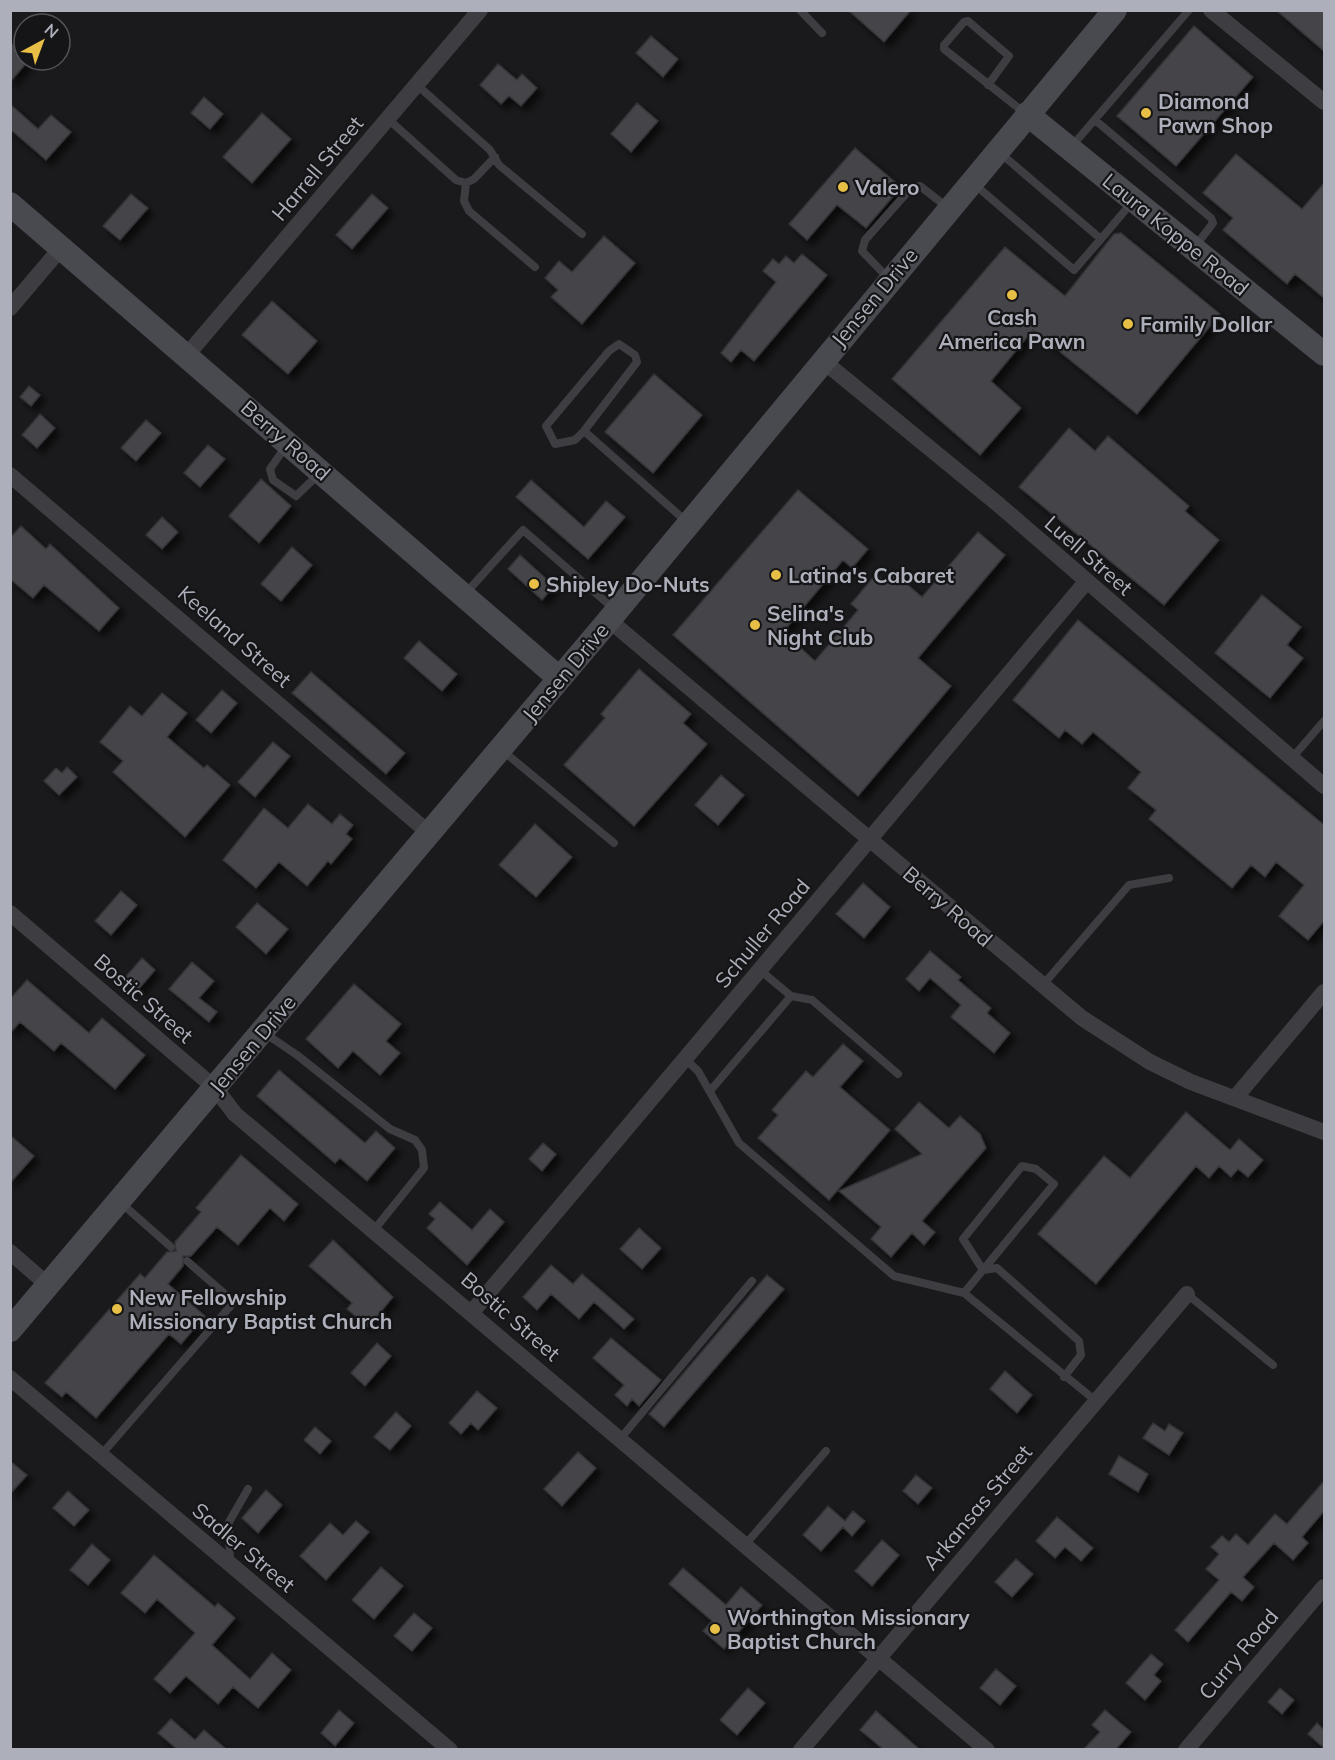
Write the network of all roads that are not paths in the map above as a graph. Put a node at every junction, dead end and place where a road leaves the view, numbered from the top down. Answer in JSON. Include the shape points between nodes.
{"nodes":[{"id":1,"x":480,"y":10,"type":"edge"},
{"id":2,"x":800,"y":10,"type":"edge"},
{"id":3,"x":1114,"y":10,"type":"edge"},
{"id":4,"x":1189,"y":10,"type":"edge"},
{"id":5,"x":1210,"y":10,"type":"edge"},
{"id":6,"x":822,"y":33,"type":"dead end"},
{"id":7,"x":417,"y":85,"type":"junction"},
{"id":8,"x":987,"y":85,"type":"junction"},
{"id":9,"x":1324,"y":102,"type":"edge"},
{"id":10,"x":1027,"y":114,"type":"junction"},
{"id":11,"x":388,"y":119,"type":"junction"},
{"id":12,"x":1095,"y":120,"type":"junction"},
{"id":13,"x":1070,"y":149,"type":"junction"},
{"id":14,"x":997,"y":150,"type":"junction"},
{"id":15,"x":495,"y":158,"type":"junction"},
{"id":16,"x":971,"y":181,"type":"junction"},
{"id":17,"x":466,"y":183,"type":"junction"},
{"id":18,"x":1134,"y":200,"type":"junction"},
{"id":19,"x":10,"y":204,"type":"edge"},
{"id":20,"x":948,"y":209,"type":"junction"},
{"id":21,"x":582,"y":234,"type":"dead end"},
{"id":22,"x":1101,"y":239,"type":"junction"},
{"id":23,"x":61,"y":248,"type":"junction"},
{"id":24,"x":1194,"y":248,"type":"junction"},
{"id":25,"x":535,"y":267,"type":"dead end"},
{"id":26,"x":889,"y":279,"type":"junction"},
{"id":27,"x":10,"y":308,"type":"edge"},
{"id":28,"x":1324,"y":354,"type":"edge"},
{"id":29,"x":187,"y":355,"type":"junction"},
{"id":30,"x":822,"y":360,"type":"junction"},
{"id":31,"x":584,"y":431,"type":"junction"},
{"id":32,"x":289,"y":443,"type":"junction"},
{"id":33,"x":321,"y":471,"type":"junction"},
{"id":34,"x":10,"y":475,"type":"edge"},
{"id":35,"x":688,"y":523,"type":"junction"},
{"id":36,"x":1086,"y":582,"type":"junction"},
{"id":37,"x":464,"y":595,"type":"junction"},
{"id":38,"x":612,"y":615,"type":"junction"},
{"id":39,"x":560,"y":678,"type":"junction"},
{"id":40,"x":1324,"y":721,"type":"edge"},
{"id":41,"x":500,"y":749,"type":"junction"},
{"id":42,"x":1292,"y":758,"type":"junction"},
{"id":43,"x":1324,"y":786,"type":"edge"},
{"id":44,"x":429,"y":833,"type":"junction"},
{"id":45,"x":871,"y":839,"type":"junction"},
{"id":46,"x":614,"y":843,"type":"dead end"},
{"id":47,"x":1169,"y":878,"type":"dead end"},
{"id":48,"x":10,"y":913,"type":"edge"},
{"id":49,"x":760,"y":970,"type":"junction"},
{"id":50,"x":1041,"y":986,"type":"junction"},
{"id":51,"x":1324,"y":992,"type":"edge"},
{"id":52,"x":791,"y":996,"type":"junction"},
{"id":53,"x":262,"y":1032,"type":"junction"},
{"id":54,"x":685,"y":1059,"type":"junction"},
{"id":55,"x":898,"y":1074,"type":"dead end"},
{"id":56,"x":215,"y":1088,"type":"junction"},
{"id":57,"x":710,"y":1091,"type":"junction"},
{"id":58,"x":1235,"y":1098,"type":"junction"},
{"id":59,"x":1324,"y":1132,"type":"edge"},
{"id":60,"x":120,"y":1202,"type":"junction"},
{"id":61,"x":374,"y":1230,"type":"junction"},
{"id":62,"x":171,"y":1247,"type":"dead end"},
{"id":63,"x":10,"y":1252,"type":"edge"},
{"id":64,"x":188,"y":1261,"type":"dead end"},
{"id":65,"x":983,"y":1270,"type":"junction"},
{"id":66,"x":752,"y":1281,"type":"dead end"},
{"id":67,"x":48,"y":1285,"type":"junction"},
{"id":68,"x":964,"y":1293,"type":"junction"},
{"id":69,"x":1187,"y":1294,"type":"joint"},
{"id":70,"x":472,"y":1312,"type":"junction"},
{"id":71,"x":10,"y":1330,"type":"edge"},
{"id":72,"x":1273,"y":1365,"type":"dead end"},
{"id":73,"x":1064,"y":1377,"type":"junction"},
{"id":74,"x":10,"y":1378,"type":"edge"},
{"id":75,"x":1096,"y":1401,"type":"junction"},
{"id":76,"x":620,"y":1439,"type":"junction"},
{"id":77,"x":826,"y":1451,"type":"dead end"},
{"id":78,"x":100,"y":1455,"type":"junction"},
{"id":79,"x":248,"y":1489,"type":"dead end"},
{"id":80,"x":745,"y":1545,"type":"junction"},
{"id":81,"x":230,"y":1564,"type":"junction"},
{"id":82,"x":1324,"y":1587,"type":"edge"},
{"id":83,"x":879,"y":1657,"type":"junction"},
{"id":84,"x":450,"y":1749,"type":"edge"},
{"id":85,"x":801,"y":1749,"type":"edge"},
{"id":86,"x":987,"y":1749,"type":"edge"},
{"id":87,"x":1186,"y":1749,"type":"edge"}],
"edges":[{"from":1,"to":7,"type":"street","name":"Harrell Street"},
{"from":2,"to":6,"type":"lane"},
{"from":3,"to":10,"type":"main road","name":"Jensen Drive"},
{"from":4,"to":12,"type":"lane"},
{"from":5,"to":9,"type":"street"},
{"from":7,"to":11,"type":"street","name":"Harrell Street"},
{"from":7,"to":15,"type":"lane"},
{"from":8,"to":8,"type":"lane","via":[[944,49],[964,22],[968,21],[1009,56]]},
{"from":8,"to":10,"type":"lane"},
{"from":10,"to":13,"type":"main road","name":"Laura Koppe Road"},
{"from":10,"to":14,"type":"main road","name":"Jensen Drive"},
{"from":11,"to":17,"type":"lane","via":[[456,180]]},
{"from":11,"to":29,"type":"street","name":"Harrell Street"},
{"from":12,"to":13,"type":"lane"},
{"from":12,"to":24,"type":"lane","via":[[1211,218],[1213,223]]},
{"from":13,"to":18,"type":"main road","name":"Laura Koppe Road"},
{"from":14,"to":16,"type":"main road","name":"Jensen Drive"},
{"from":14,"to":22,"type":"lane"},
{"from":15,"to":17,"type":"lane"},
{"from":15,"to":21,"type":"lane"},
{"from":16,"to":20,"type":"main road","name":"Jensen Drive"},
{"from":16,"to":22,"type":"lane","via":[[1074,270]]},
{"from":17,"to":25,"type":"lane","via":[[464,201],[469,211]]},
{"from":18,"to":22,"type":"lane"},
{"from":18,"to":24,"type":"main road","name":"Laura Koppe Road"},
{"from":19,"to":23,"type":"main road","name":"Berry Road"},
{"from":20,"to":26,"type":"main road","name":"Jensen Drive"},
{"from":20,"to":26,"type":"lane","via":[[920,186],[912,187],[865,240],[862,251]]},
{"from":23,"to":27,"type":"street"},
{"from":23,"to":29,"type":"main road","name":"Berry Road"},
{"from":24,"to":28,"type":"main road","name":"Laura Koppe Road"},
{"from":26,"to":30,"type":"main road","name":"Jensen Drive"},
{"from":29,"to":32,"type":"main road","name":"Berry Road"},
{"from":30,"to":35,"type":"main road","name":"Jensen Drive"},
{"from":30,"to":36,"type":"street","name":"Luell Street"},
{"from":31,"to":31,"type":"lane","via":[[637,362],[619,344],[546,426],[555,444],[575,440]]},
{"from":31,"to":35,"type":"lane"},
{"from":32,"to":33,"type":"main road","name":"Berry Road"},
{"from":32,"to":33,"type":"lane","via":[[273,461],[273,480],[296,496]]},
{"from":33,"to":37,"type":"main road","name":"Berry Road"},
{"from":34,"to":44,"type":"street","name":"Keeland Street"},
{"from":35,"to":38,"type":"main road","name":"Jensen Drive"},
{"from":36,"to":42,"type":"street","name":"Luell Street"},
{"from":36,"to":45,"type":"street","name":"Schuller Road"},
{"from":37,"to":38,"type":"lane","via":[[523,530]]},
{"from":37,"to":39,"type":"main road","name":"Berry Road"},
{"from":38,"to":39,"type":"main road","name":"Jensen Drive"},
{"from":38,"to":45,"type":"street","name":"Berry Road"},
{"from":39,"to":41,"type":"main road","name":"Jensen Drive"},
{"from":40,"to":42,"type":"lane"},
{"from":41,"to":44,"type":"main road","name":"Jensen Drive"},
{"from":41,"to":46,"type":"lane"},
{"from":42,"to":43,"type":"street","name":"Luell Street"},
{"from":44,"to":53,"type":"main road","name":"Jensen Drive"},
{"from":45,"to":49,"type":"street","name":"Schuller Road"},
{"from":45,"to":50,"type":"street","name":"Berry Road"},
{"from":47,"to":50,"type":"lane","via":[[1129,885]]},
{"from":48,"to":56,"type":"street","name":"Bostic Street"},
{"from":49,"to":52,"type":"lane"},
{"from":49,"to":54,"type":"street","name":"Schuller Road"},
{"from":50,"to":58,"type":"street","name":"Berry Road","via":[[1150,1062]]},
{"from":51,"to":58,"type":"street"},
{"from":52,"to":55,"type":"lane","via":[[812,1000]]},
{"from":52,"to":57,"type":"lane"},
{"from":53,"to":56,"type":"main road","name":"Jensen Drive"},
{"from":53,"to":61,"type":"lane","via":[[390,1129],[415,1140],[422,1150],[424,1168]]},
{"from":54,"to":57,"type":"lane"},
{"from":54,"to":70,"type":"street","name":"Schuller Road"},
{"from":56,"to":60,"type":"main road","name":"Jensen Drive"},
{"from":56,"to":61,"type":"street","name":"Bostic Street","via":[[235,1114]]},
{"from":57,"to":68,"type":"lane","via":[[739,1143],[894,1276]]},
{"from":58,"to":59,"type":"street","name":"Berry Road"},
{"from":60,"to":62,"type":"lane"},
{"from":60,"to":67,"type":"main road","name":"Jensen Drive"},
{"from":61,"to":70,"type":"street","name":"Bostic Street"},
{"from":63,"to":67,"type":"street"},
{"from":64,"to":78,"type":"lane","via":[[234,1302]]},
{"from":65,"to":65,"type":"lane","via":[[963,1239],[1022,1166],[1036,1169],[1054,1184]]},
{"from":65,"to":68,"type":"lane"},
{"from":65,"to":73,"type":"lane","via":[[997,1269],[1079,1341],[1081,1355]]},
{"from":66,"to":76,"type":"lane"},
{"from":67,"to":71,"type":"main road","name":"Jensen Drive"},
{"from":68,"to":73,"type":"lane"},
{"from":69,"to":72,"type":"lane"},
{"from":69,"to":75,"type":"street","name":"Arkansas Street"},
{"from":70,"to":76,"type":"street","name":"Bostic Street"},
{"from":73,"to":75,"type":"lane"},
{"from":74,"to":78,"type":"street","name":"Sadler Street"},
{"from":75,"to":83,"type":"street","name":"Arkansas Street"},
{"from":76,"to":80,"type":"street","name":"Bostic Street"},
{"from":77,"to":80,"type":"lane"},
{"from":78,"to":81,"type":"street","name":"Sadler Street"},
{"from":79,"to":81,"type":"lane","via":[[229,1522]]},
{"from":80,"to":83,"type":"street","name":"Bostic Street"},
{"from":81,"to":84,"type":"street","name":"Sadler Street"},
{"from":82,"to":87,"type":"street","name":"Curry Road"},
{"from":83,"to":85,"type":"street","name":"Arkansas Street"},
{"from":83,"to":86,"type":"street","name":"Bostic Street"}]}
